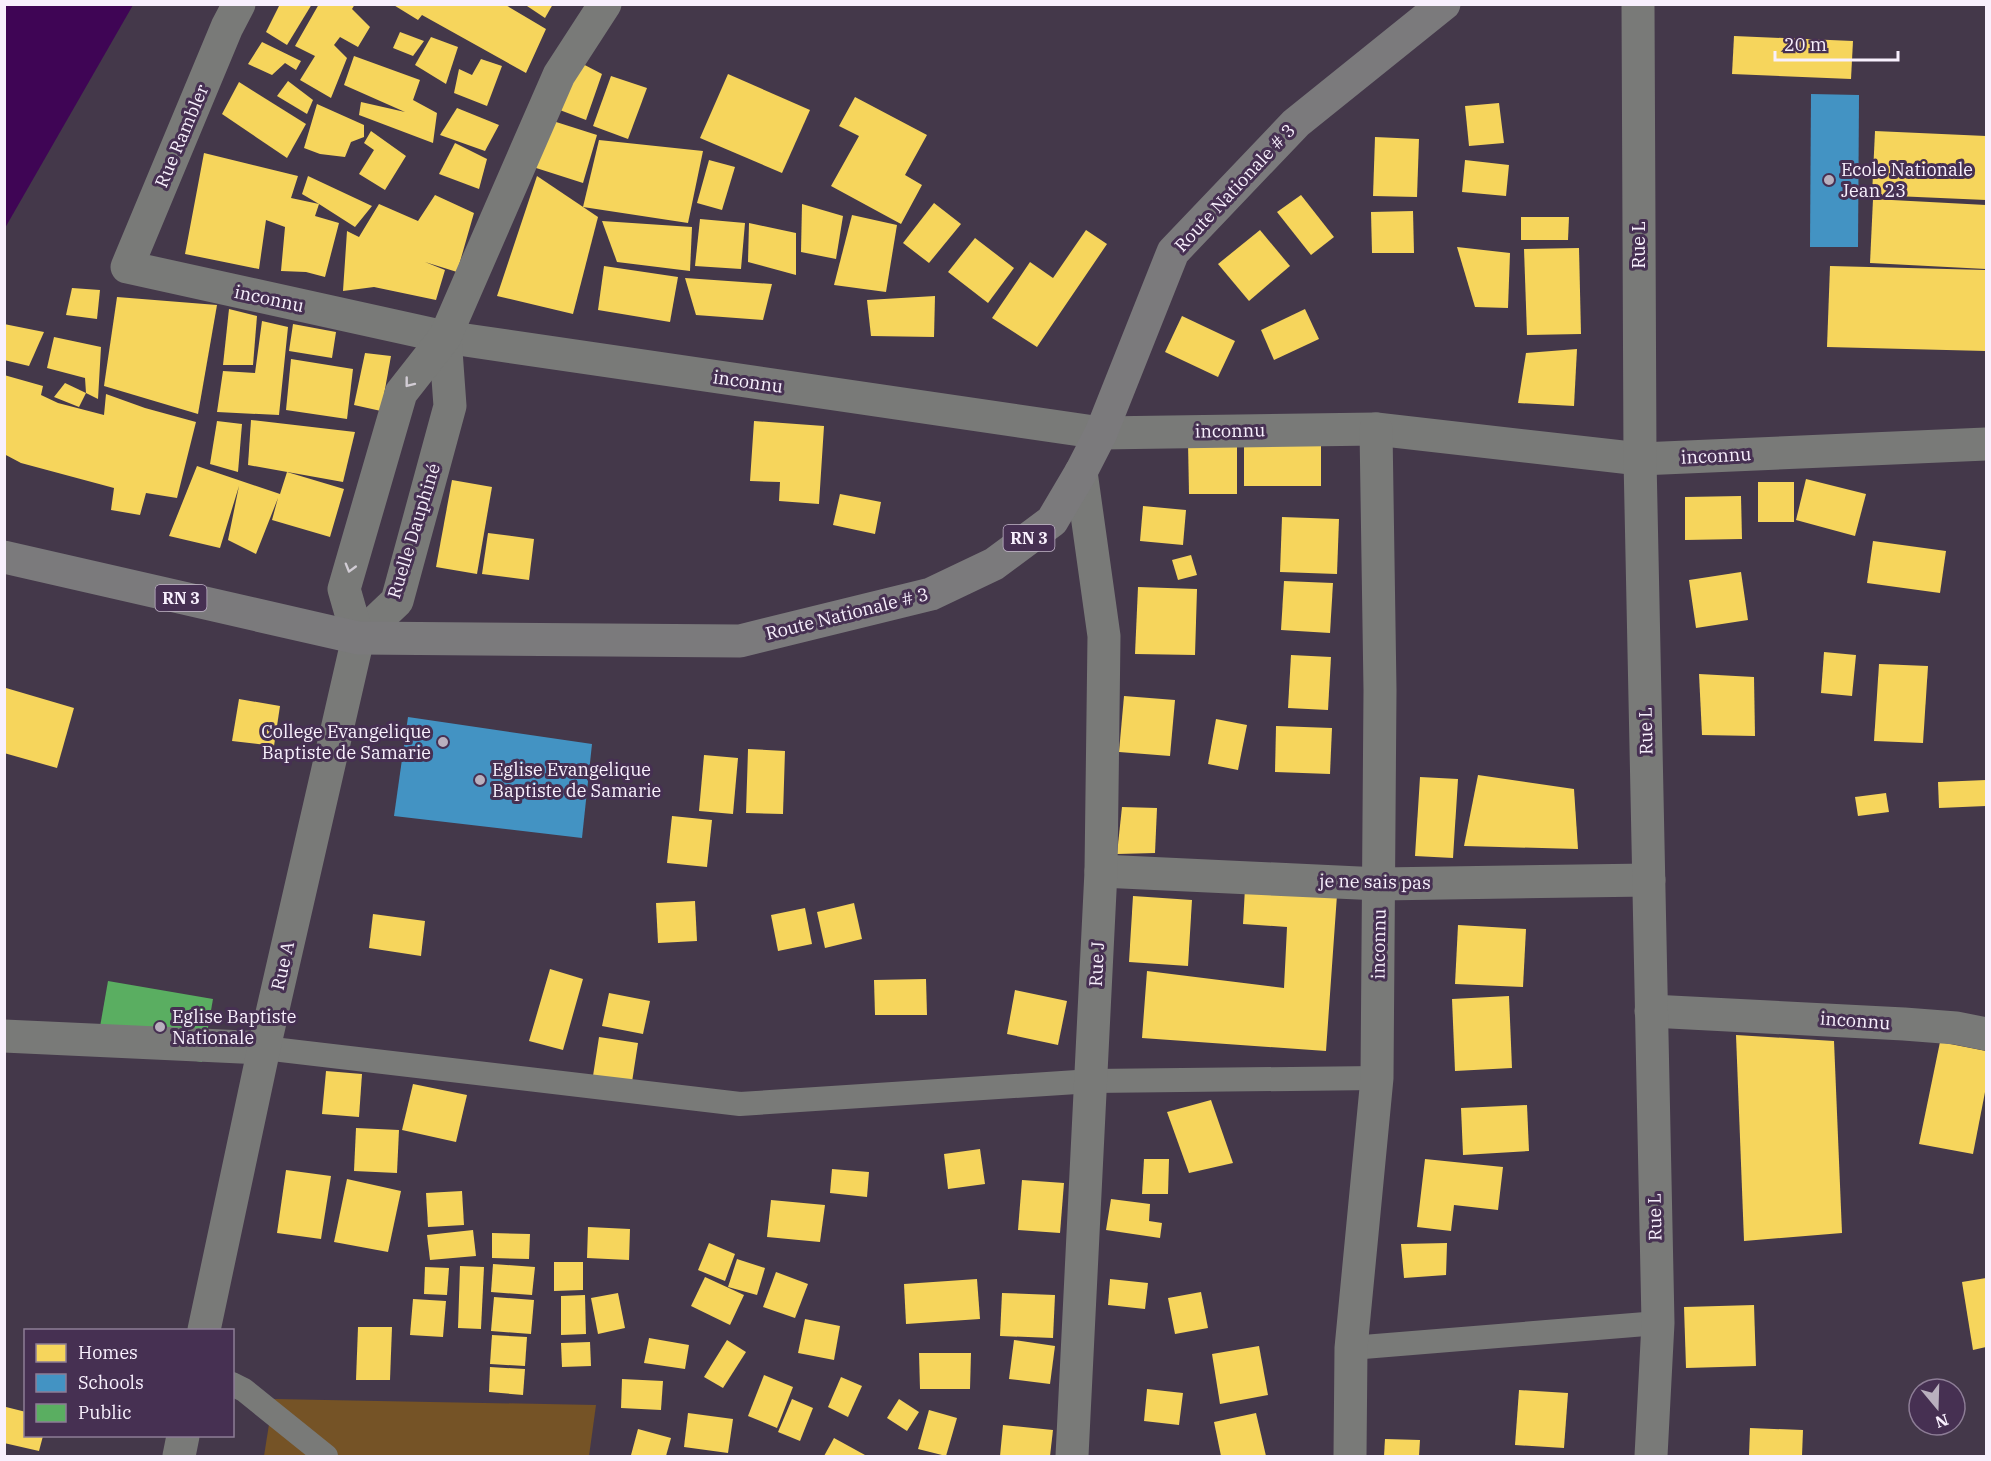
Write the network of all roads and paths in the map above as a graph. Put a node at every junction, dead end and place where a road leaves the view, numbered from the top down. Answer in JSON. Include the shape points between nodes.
{"nodes":[{"id":1,"x":239,"y":4,"type":"edge"},
{"id":2,"x":605,"y":4,"type":"edge"},
{"id":3,"x":1444,"y":4,"type":"edge"},
{"id":4,"x":1638,"y":4,"type":"edge"},
{"id":5,"x":127,"y":267,"type":"joint"},
{"id":6,"x":445,"y":337,"type":"junction"},
{"id":7,"x":1376,"y":429,"type":"junction"},
{"id":8,"x":1101,"y":433,"type":"junction"},
{"id":9,"x":1986,"y":444,"type":"edge"},
{"id":10,"x":1640,"y":459,"type":"junction"},
{"id":11,"x":1081,"y":472,"type":"junction"},
{"id":12,"x":4,"y":557,"type":"edge"},
{"id":13,"x":358,"y":638,"type":"junction"},
{"id":14,"x":1101,"y":871,"type":"junction"},
{"id":15,"x":1649,"y":880,"type":"junction"},
{"id":16,"x":1380,"y":884,"type":"junction"},
{"id":17,"x":1651,"y":1011,"type":"junction"},
{"id":18,"x":1986,"y":1034,"type":"edge"},
{"id":19,"x":4,"y":1036,"type":"edge"},
{"id":20,"x":264,"y":1048,"type":"junction"},
{"id":21,"x":1377,"y":1078,"type":"junction"},
{"id":22,"x":1092,"y":1081,"type":"junction"},
{"id":23,"x":1658,"y":1323,"type":"junction"},
{"id":24,"x":204,"y":1329,"type":"edge"},
{"id":25,"x":1350,"y":1348,"type":"junction"},
{"id":26,"x":234,"y":1385,"type":"edge"},
{"id":27,"x":183,"y":1437,"type":"edge"},
{"id":28,"x":179,"y":1456,"type":"edge"},
{"id":29,"x":326,"y":1456,"type":"edge"},
{"id":30,"x":1072,"y":1456,"type":"edge"},
{"id":31,"x":1350,"y":1456,"type":"edge"},
{"id":32,"x":1651,"y":1456,"type":"edge"}],
"edges":[{"from":1,"to":5,"type":"street","name":"Rue Rambler"},
{"from":2,"to":6,"type":"street","name":"Ruelle Dauphiné","via":[[559,75]]},
{"from":3,"to":8,"type":"main road","name":"Route Nationale # 3","number":"RN 3","via":[[1296,123],[1173,252]]},
{"from":4,"to":10,"type":"street","name":"Rue L"},
{"from":5,"to":6,"type":"street","name":"inconnu"},
{"from":6,"to":8,"type":"street","name":"inconnu"},
{"from":6,"to":13,"type":"street","name":"Ruelle Dauphiné","via":[[450,406],[397,601]]},
{"from":6,"to":13,"type":"street","name":"Ruelle Dauphiné","one_way":true,"via":[[401,393],[350,567],[344,589]]},
{"from":7,"to":8,"type":"street","name":"inconnu"},
{"from":7,"to":10,"type":"street","name":"inconnu"},
{"from":7,"to":16,"type":"street","name":"inconnu"},
{"from":8,"to":11,"type":"main road","name":"Route Nationale # 3","number":"RN 3"},
{"from":9,"to":10,"type":"street","name":"inconnu"},
{"from":10,"to":15,"type":"street","name":"Rue L"},
{"from":11,"to":13,"type":"main road","name":"Route Nationale # 3","number":"RN 3","via":[[1052,521],[994,564],[931,594],[740,641]]},
{"from":11,"to":14,"type":"street","name":"Rue J","via":[[1104,636]]},
{"from":12,"to":13,"type":"main road","name":"Route Nationale # 3","number":"RN 3"},
{"from":13,"to":20,"type":"street","name":"Rue A"},
{"from":14,"to":16,"type":"street","name":"je ne sais pas"},
{"from":14,"to":22,"type":"street","name":"Rue J"},
{"from":15,"to":16,"type":"street","name":"je ne sais pas"},
{"from":15,"to":17,"type":"street","name":"Rue L"},
{"from":16,"to":21,"type":"street","name":"inconnu"},
{"from":17,"to":18,"type":"street","name":"inconnu","via":[[1883,1022]]},
{"from":17,"to":23,"type":"street","name":"Rue L"},
{"from":19,"to":20,"type":"street"},
{"from":20,"to":22,"type":"lane","via":[[740,1104]]},
{"from":20,"to":24,"type":"street","name":"Rue A"},
{"from":21,"to":22,"type":"lane"},
{"from":21,"to":25,"type":"street","name":"inconnu"},
{"from":22,"to":30,"type":"street","name":"Rue J"},
{"from":23,"to":25,"type":"lane"},
{"from":23,"to":32,"type":"street","name":"Rue L"},
{"from":25,"to":31,"type":"street","name":"inconnu"},
{"from":26,"to":29,"type":"lane"},
{"from":27,"to":28,"type":"street"}]}
